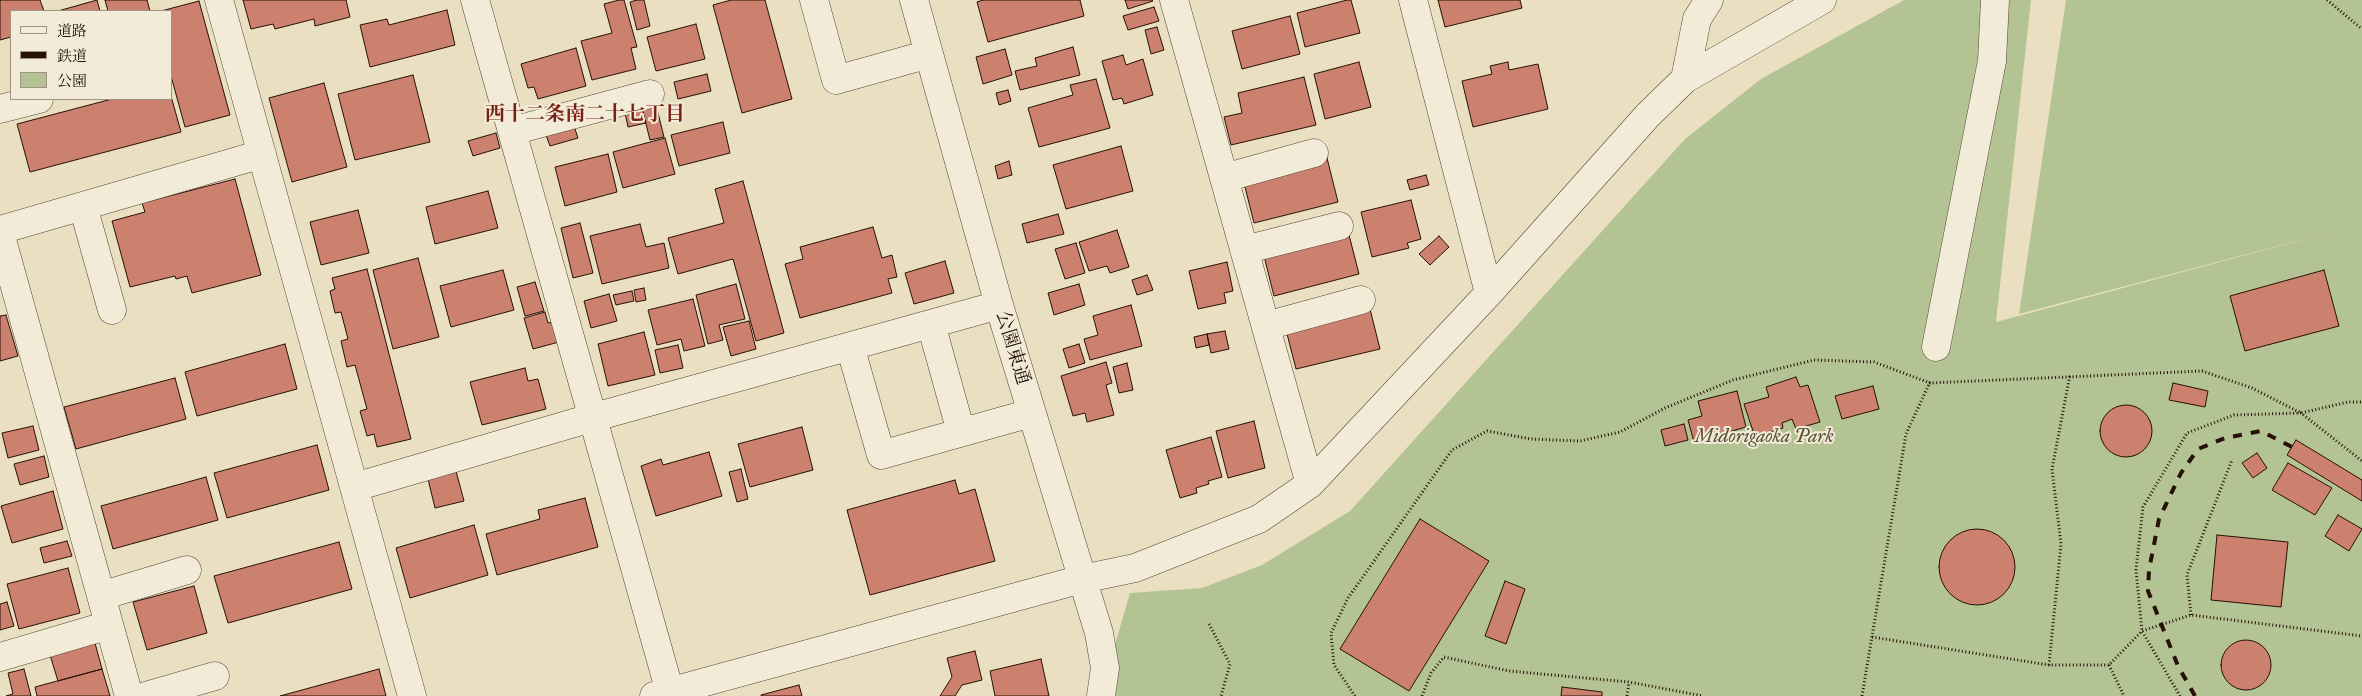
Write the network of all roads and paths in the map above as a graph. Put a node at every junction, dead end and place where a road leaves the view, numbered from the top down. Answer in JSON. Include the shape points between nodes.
{"nodes":[{"id":1,"x":219,"y":0,"type":"edge"},
{"id":2,"x":475,"y":0,"type":"edge"},
{"id":3,"x":814,"y":0,"type":"edge"},
{"id":4,"x":914,"y":0,"type":"edge"},
{"id":5,"x":1174,"y":0,"type":"edge"},
{"id":6,"x":1413,"y":0,"type":"edge"},
{"id":7,"x":1709,"y":0,"type":"edge"},
{"id":8,"x":1822,"y":0,"type":"edge"},
{"id":9,"x":1995,"y":0,"type":"edge"},
{"id":10,"x":2327,"y":0,"type":"edge"},
{"id":11,"x":2362,"y":29,"type":"edge"},
{"id":12,"x":929,"y":54,"type":"junction"},
{"id":13,"x":1685,"y":79,"type":"junction"},
{"id":14,"x":650,"y":94,"type":"dead end"},
{"id":15,"x":35,"y":100,"type":"edge"},
{"id":16,"x":0,"y":109,"type":"edge"},
{"id":17,"x":512,"y":132,"type":"junction"},
{"id":18,"x":1314,"y":153,"type":"dead end"},
{"id":19,"x":262,"y":154,"type":"junction"},
{"id":20,"x":1224,"y":178,"type":"junction"},
{"id":21,"x":83,"y":206,"type":"junction"},
{"id":22,"x":1339,"y":226,"type":"dead end"},
{"id":23,"x":0,"y":231,"type":"edge"},
{"id":24,"x":1244,"y":250,"type":"junction"},
{"id":25,"x":1489,"y":293,"type":"junction"},
{"id":26,"x":9,"y":299,"type":"edge"},
{"id":27,"x":1361,"y":300,"type":"dead end"},
{"id":28,"x":998,"y":305,"type":"junction"},
{"id":29,"x":112,"y":310,"type":"dead end"},
{"id":30,"x":931,"y":324,"type":"junction"},
{"id":31,"x":1266,"y":326,"type":"junction"},
{"id":32,"x":850,"y":346,"type":"junction"},
{"id":33,"x":1936,"y":347,"type":"joint"},
{"id":34,"x":2070,"y":375,"type":"junction"},
{"id":35,"x":1930,"y":383,"type":"junction"},
{"id":36,"x":2362,"y":402,"type":"edge"},
{"id":37,"x":1031,"y":413,"type":"junction"},
{"id":38,"x":2301,"y":413,"type":"junction"},
{"id":39,"x":591,"y":418,"type":"junction"},
{"id":40,"x":961,"y":432,"type":"junction"},
{"id":41,"x":2232,"y":460,"type":"dead end"},
{"id":42,"x":2362,"y":461,"type":"edge"},
{"id":43,"x":1310,"y":484,"type":"junction"},
{"id":44,"x":355,"y":488,"type":"junction"},
{"id":45,"x":187,"y":570,"type":"dead end"},
{"id":46,"x":1082,"y":579,"type":"junction"},
{"id":47,"x":101,"y":596,"type":"junction"},
{"id":48,"x":2190,"y":616,"type":"junction"},
{"id":49,"x":1209,"y":624,"type":"dead end"},
{"id":50,"x":109,"y":625,"type":"junction"},
{"id":51,"x":2142,"y":631,"type":"junction"},
{"id":52,"x":2362,"y":636,"type":"edge"},
{"id":53,"x":1872,"y":637,"type":"junction"},
{"id":54,"x":0,"y":657,"type":"edge"},
{"id":55,"x":2108,"y":664,"type":"junction"},
{"id":56,"x":2049,"y":665,"type":"junction"},
{"id":57,"x":215,"y":676,"type":"dead end"},
{"id":58,"x":1629,"y":682,"type":"junction"},
{"id":59,"x":662,"y":694,"type":"edge"},
{"id":60,"x":129,"y":696,"type":"edge"},
{"id":61,"x":146,"y":696,"type":"edge"},
{"id":62,"x":412,"y":696,"type":"edge"},
{"id":63,"x":1101,"y":696,"type":"edge"},
{"id":64,"x":1222,"y":696,"type":"edge"},
{"id":65,"x":1355,"y":696,"type":"edge"},
{"id":66,"x":1422,"y":696,"type":"edge"},
{"id":67,"x":1627,"y":696,"type":"edge"},
{"id":68,"x":1703,"y":696,"type":"edge"},
{"id":69,"x":1862,"y":696,"type":"edge"},
{"id":70,"x":2124,"y":696,"type":"edge"},
{"id":71,"x":2180,"y":696,"type":"edge"}],
"edges":[{"from":1,"to":19,"type":"street"},
{"from":2,"to":17,"type":"street"},
{"from":3,"to":12,"type":"street","via":[[836,80]]},
{"from":4,"to":12,"type":"street","name":"公園東通"},
{"from":5,"to":20,"type":"street"},
{"from":6,"to":25,"type":"street"},
{"from":7,"to":13,"type":"street","via":[[1697,19]]},
{"from":8,"to":13,"type":"street"},
{"from":9,"to":33,"type":"street","via":[[1992,61]]},
{"from":10,"to":11,"type":"path"},
{"from":12,"to":28,"type":"street","name":"公園東通"},
{"from":13,"to":25,"type":"street","via":[[1648,115]]},
{"from":14,"to":17,"type":"street"},
{"from":15,"to":16,"type":"street"},
{"from":17,"to":39,"type":"street"},
{"from":18,"to":20,"type":"street"},
{"from":19,"to":21,"type":"street"},
{"from":19,"to":44,"type":"street"},
{"from":20,"to":24,"type":"street"},
{"from":21,"to":23,"type":"street"},
{"from":21,"to":29,"type":"street"},
{"from":22,"to":24,"type":"street"},
{"from":23,"to":26,"type":"street"},
{"from":24,"to":31,"type":"street"},
{"from":25,"to":43,"type":"street"},
{"from":26,"to":47,"type":"street"},
{"from":27,"to":31,"type":"street"},
{"from":28,"to":30,"type":"street"},
{"from":28,"to":37,"type":"street","name":"公園東通"},
{"from":30,"to":32,"type":"street"},
{"from":30,"to":40,"type":"street"},
{"from":31,"to":43,"type":"street"},
{"from":32,"to":39,"type":"street"},
{"from":32,"to":40,"type":"street","via":[[880,455]]},
{"from":33,"to":35,"type":"path"},
{"from":34,"to":35,"type":"path"},
{"from":34,"to":38,"type":"path","via":[[2202,371],[2252,388]]},
{"from":34,"to":56,"type":"path","via":[[2052,470],[2061,544]]},
{"from":35,"to":53,"type":"path","via":[[1906,434]]},
{"from":35,"to":65,"type":"path","via":[[1874,362],[1814,360],[1733,380],[1665,408],[1620,432],[1580,441],[1531,439],[1487,431],[1461,445],[1452,450],[1348,598],[1331,633],[1334,665]]},
{"from":36,"to":38,"type":"path"},
{"from":37,"to":40,"type":"street"},
{"from":37,"to":46,"type":"street","name":"公園東通"},
{"from":38,"to":42,"type":"path"},
{"from":38,"to":51,"type":"path","via":[[2234,415],[2187,434],[2143,507],[2136,570]]},
{"from":39,"to":44,"type":"street"},
{"from":39,"to":59,"type":"street"},
{"from":41,"to":48,"type":"path","via":[[2187,575]]},
{"from":43,"to":46,"type":"street","via":[[1259,519],[1135,568]]},
{"from":44,"to":62,"type":"street"},
{"from":45,"to":47,"type":"street"},
{"from":46,"to":59,"type":"street"},
{"from":46,"to":63,"type":"street","name":"公園東通","via":[[1099,633],[1104,668]]},
{"from":47,"to":50,"type":"street"},
{"from":48,"to":51,"type":"path"},
{"from":48,"to":52,"type":"path"},
{"from":49,"to":64,"type":"path","via":[[1230,664]]},
{"from":50,"to":54,"type":"street"},
{"from":50,"to":60,"type":"street"},
{"from":51,"to":55,"type":"path"},
{"from":51,"to":71,"type":"path"},
{"from":53,"to":56,"type":"path"},
{"from":53,"to":69,"type":"path"},
{"from":55,"to":56,"type":"path"},
{"from":55,"to":70,"type":"path"},
{"from":57,"to":61,"type":"street"},
{"from":58,"to":66,"type":"path","via":[[1509,671],[1444,657],[1431,673]]},
{"from":58,"to":67,"type":"path"},
{"from":58,"to":68,"type":"path"}]}
